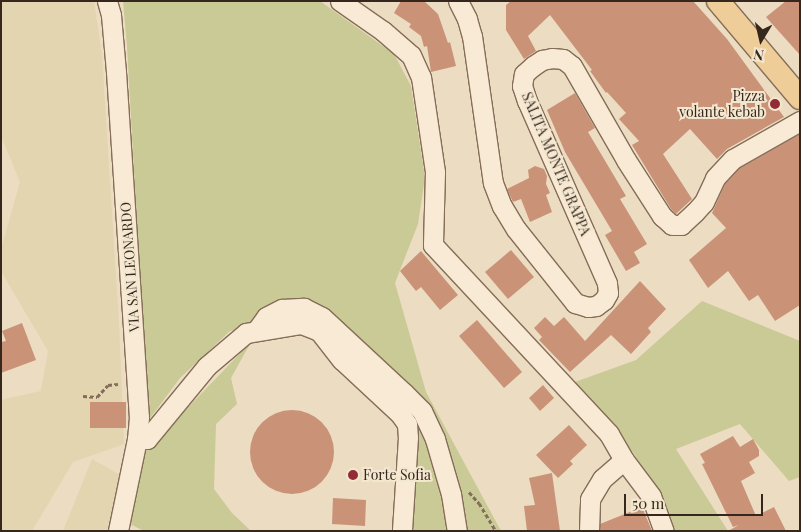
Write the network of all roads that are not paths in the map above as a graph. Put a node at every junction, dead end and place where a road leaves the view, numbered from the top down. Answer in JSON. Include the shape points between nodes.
{"nodes":[{"id":1,"x":107,"y":1,"type":"edge"},
{"id":2,"x":340,"y":1,"type":"edge"},
{"id":3,"x":458,"y":1,"type":"edge"},
{"id":4,"x":718,"y":1,"type":"edge"},
{"id":5,"x":800,"y":98,"type":"edge"},
{"id":6,"x":800,"y":121,"type":"edge"},
{"id":7,"x":256,"y":331,"type":"junction"},
{"id":8,"x":137,"y":439,"type":"junction"},
{"id":9,"x":624,"y":460,"type":"junction"},
{"id":10,"x":118,"y":531,"type":"edge"},
{"id":11,"x":402,"y":531,"type":"edge"},
{"id":12,"x":457,"y":531,"type":"edge"},
{"id":13,"x":589,"y":531,"type":"edge"},
{"id":14,"x":664,"y":531,"type":"edge"}],
"edges":[{"from":1,"to":8,"type":"street","name":"VIA SAN LEONARDO","via":[[116,72],[138,384]]},
{"from":2,"to":9,"type":"street","via":[[411,55],[422,77],[435,172],[433,245],[609,434]]},
{"from":3,"to":6,"type":"street","name":"SALITA MONTE GRAPPA","via":[[472,36],[492,175],[502,206],[516,229],[575,303],[596,306],[608,293],[607,283],[522,86],[524,74],[533,66],[552,58],[563,59],[572,66],[626,160],[662,216],[672,225],[681,225],[695,212],[704,202],[715,178],[732,159]]},
{"from":4,"to":5,"type":"main road"},
{"from":7,"to":8,"type":"street","via":[[246,333],[207,366],[147,438]]},
{"from":7,"to":11,"type":"street","via":[[301,324],[319,331],[342,360],[400,414],[407,424],[408,438]]},
{"from":7,"to":12,"type":"street","via":[[266,316],[282,309],[304,308],[322,317],[404,393],[422,411],[435,438],[452,494]]},
{"from":8,"to":10,"type":"street","name":"VIA SAN LEONARDO"},
{"from":9,"to":13,"type":"street","via":[[602,479],[590,499]]},
{"from":9,"to":14,"type":"street","via":[[651,496]]}]}
